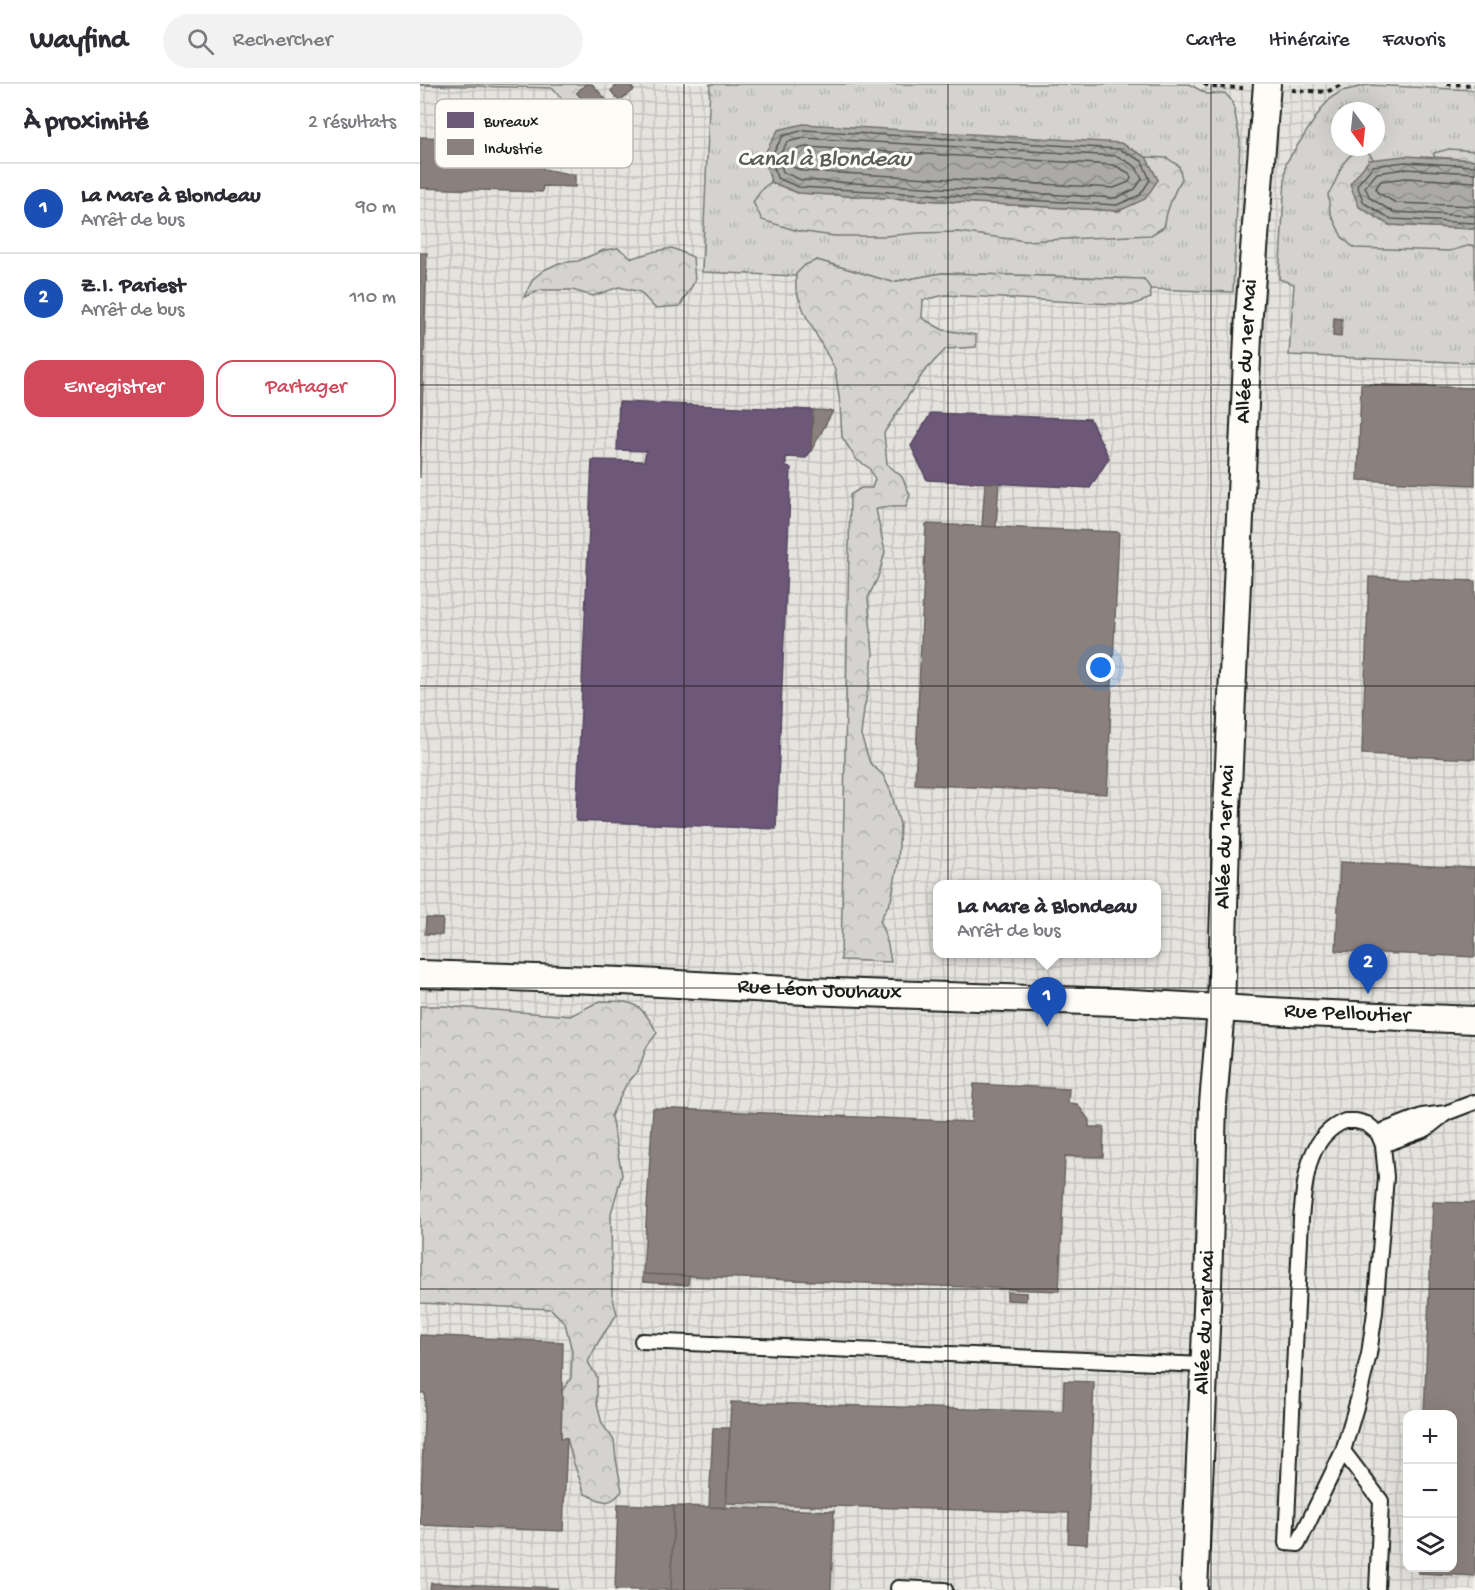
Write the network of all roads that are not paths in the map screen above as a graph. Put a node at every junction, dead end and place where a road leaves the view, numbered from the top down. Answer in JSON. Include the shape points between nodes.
{"nodes":[{"id":1,"x":1267,"y":84,"type":"edge"},
{"id":2,"x":420,"y":974,"type":"edge"},
{"id":3,"x":1221,"y":1009,"type":"junction"},
{"id":4,"x":1475,"y":1020,"type":"edge"},
{"id":5,"x":1475,"y":1102,"type":"edge"},
{"id":6,"x":1381,"y":1139,"type":"junction"},
{"id":7,"x":642,"y":1341,"type":"dead end"},
{"id":8,"x":1204,"y":1365,"type":"junction"},
{"id":9,"x":1343,"y":1451,"type":"junction"},
{"id":10,"x":898,"y":1588,"type":"dead end"},
{"id":11,"x":945,"y":1590,"type":"edge"},
{"id":12,"x":1194,"y":1590,"type":"edge"},
{"id":13,"x":1377,"y":1590,"type":"edge"}],
"edges":[{"from":1,"to":3,"type":"street","name":"Allée du 1er Mai","via":[[1248,325]]},
{"from":2,"to":3,"type":"street","name":"Rue Léon Jouhaux"},
{"from":3,"to":4,"type":"street","name":"Rue Pelloutier"},
{"from":3,"to":8,"type":"street","name":"Allée du 1er Mai"},
{"from":5,"to":6,"type":"lane","via":[[1446,1113],[1426,1129]]},
{"from":6,"to":9,"type":"lane","via":[[1386,1177],[1375,1312],[1369,1354]]},
{"from":6,"to":9,"type":"lane","via":[[1367,1124],[1356,1121],[1335,1126],[1313,1152],[1307,1171],[1301,1218],[1286,1544],[1298,1544]]},
{"from":7,"to":8,"type":"lane"},
{"from":8,"to":12,"type":"street","name":"Allée du 1er Mai"},
{"from":9,"to":13,"type":"lane","via":[[1381,1502]]},
{"from":10,"to":11,"type":"lane"}]}
